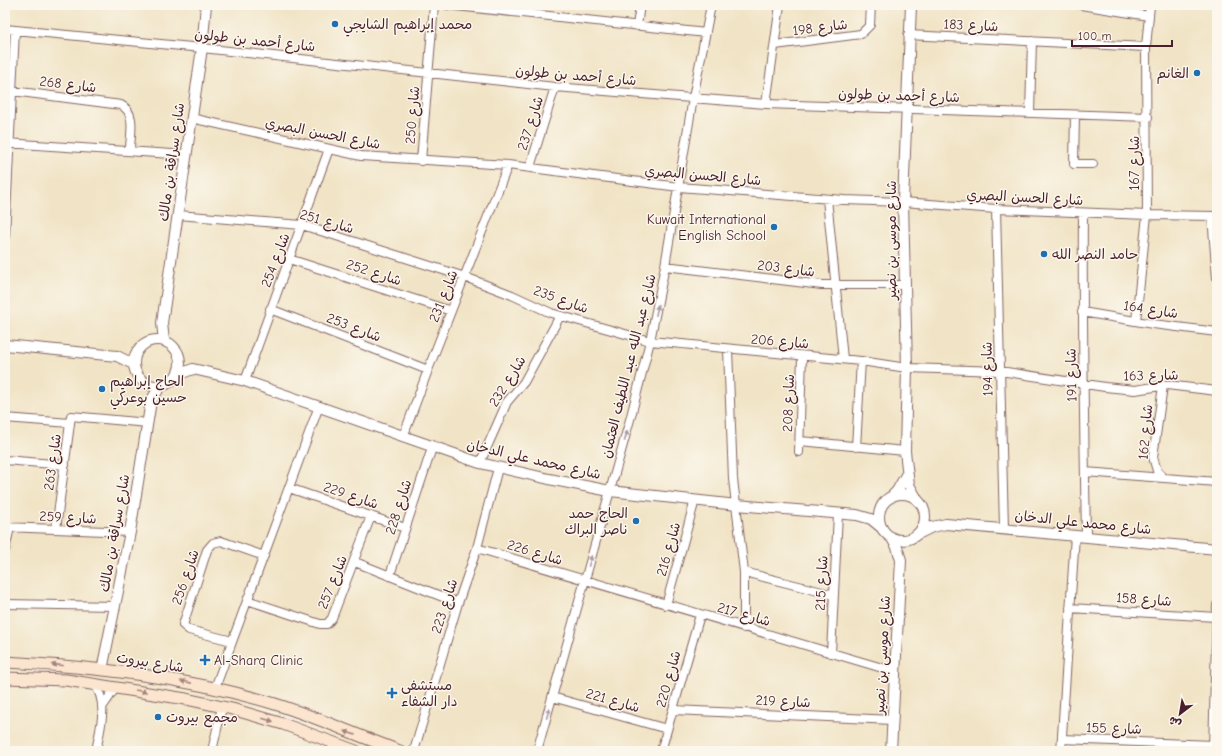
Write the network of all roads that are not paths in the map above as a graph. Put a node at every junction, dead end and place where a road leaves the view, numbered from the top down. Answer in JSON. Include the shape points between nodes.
{"nodes":[{"id":1,"x":206,"y":5,"type":"edge"},
{"id":2,"x":434,"y":5,"type":"edge"},
{"id":3,"x":447,"y":5,"type":"edge"},
{"id":4,"x":640,"y":5,"type":"edge"},
{"id":5,"x":711,"y":5,"type":"edge"},
{"id":6,"x":780,"y":5,"type":"edge"},
{"id":7,"x":871,"y":5,"type":"edge"},
{"id":8,"x":911,"y":5,"type":"edge"},
{"id":9,"x":1080,"y":5,"type":"edge"},
{"id":10,"x":1150,"y":5,"type":"edge"},
{"id":11,"x":1149,"y":16,"type":"junction"},
{"id":12,"x":637,"y":26,"type":"junction"},
{"id":13,"x":5,"y":29,"type":"edge"},
{"id":14,"x":15,"y":30,"type":"junction"},
{"id":15,"x":706,"y":33,"type":"junction"},
{"id":16,"x":908,"y":35,"type":"junction"},
{"id":17,"x":1032,"y":41,"type":"junction"},
{"id":18,"x":775,"y":45,"type":"junction"},
{"id":19,"x":1146,"y":47,"type":"junction"},
{"id":20,"x":202,"y":48,"type":"junction"},
{"id":21,"x":429,"y":73,"type":"junction"},
{"id":22,"x":555,"y":87,"type":"junction"},
{"id":23,"x":9,"y":90,"type":"edge"},
{"id":24,"x":693,"y":98,"type":"junction"},
{"id":25,"x":766,"y":104,"type":"junction"},
{"id":26,"x":906,"y":110,"type":"junction"},
{"id":27,"x":1030,"y":113,"type":"junction"},
{"id":28,"x":1075,"y":115,"type":"junction"},
{"id":29,"x":1148,"y":117,"type":"junction"},
{"id":30,"x":191,"y":118,"type":"junction"},
{"id":31,"x":8,"y":143,"type":"edge"},
{"id":32,"x":330,"y":149,"type":"junction"},
{"id":33,"x":130,"y":150,"type":"junction"},
{"id":34,"x":187,"y":155,"type":"junction"},
{"id":35,"x":420,"y":160,"type":"junction"},
{"id":36,"x":508,"y":164,"type":"junction"},
{"id":37,"x":1093,"y":164,"type":"dead end"},
{"id":38,"x":530,"y":167,"type":"junction"},
{"id":39,"x":679,"y":187,"type":"junction"},
{"id":40,"x":827,"y":199,"type":"junction"},
{"id":41,"x":903,"y":202,"type":"junction"},
{"id":42,"x":996,"y":209,"type":"junction"},
{"id":43,"x":1083,"y":213,"type":"junction"},
{"id":44,"x":178,"y":215,"type":"junction"},
{"id":45,"x":1147,"y":215,"type":"junction"},
{"id":46,"x":1214,"y":216,"type":"edge"},
{"id":47,"x":302,"y":225,"type":"junction"},
{"id":48,"x":5,"y":236,"type":"edge"},
{"id":49,"x":289,"y":259,"type":"junction"},
{"id":50,"x":665,"y":266,"type":"junction"},
{"id":51,"x":465,"y":277,"type":"junction"},
{"id":52,"x":1217,"y":278,"type":"edge"},
{"id":53,"x":904,"y":285,"type":"junction"},
{"id":54,"x":835,"y":286,"type":"junction"},
{"id":55,"x":270,"y":309,"type":"junction"},
{"id":56,"x":451,"y":311,"type":"junction"},
{"id":57,"x":1082,"y":312,"type":"junction"},
{"id":58,"x":560,"y":316,"type":"junction"},
{"id":59,"x":1136,"y":321,"type":"junction"},
{"id":60,"x":162,"y":323,"type":"junction"},
{"id":61,"x":1217,"y":332,"type":"edge"},
{"id":62,"x":151,"y":340,"type":"junction"},
{"id":63,"x":164,"y":341,"type":"junction"},
{"id":64,"x":650,"y":341,"type":"junction"},
{"id":65,"x":5,"y":345,"type":"edge"},
{"id":66,"x":728,"y":349,"type":"junction"},
{"id":67,"x":137,"y":351,"type":"junction"},
{"id":68,"x":117,"y":356,"type":"junction"},
{"id":69,"x":802,"y":356,"type":"junction"},
{"id":70,"x":179,"y":358,"type":"junction"},
{"id":71,"x":842,"y":359,"type":"junction"},
{"id":72,"x":861,"y":361,"type":"junction"},
{"id":73,"x":134,"y":364,"type":"junction"},
{"id":74,"x":907,"y":368,"type":"junction"},
{"id":75,"x":193,"y":369,"type":"junction"},
{"id":76,"x":428,"y":370,"type":"junction"},
{"id":77,"x":1000,"y":371,"type":"junction"},
{"id":78,"x":176,"y":375,"type":"junction"},
{"id":79,"x":245,"y":381,"type":"junction"},
{"id":80,"x":145,"y":382,"type":"junction"},
{"id":81,"x":1085,"y":384,"type":"junction"},
{"id":82,"x":161,"y":385,"type":"junction"},
{"id":83,"x":1163,"y":386,"type":"junction"},
{"id":84,"x":1217,"y":391,"type":"edge"},
{"id":85,"x":151,"y":401,"type":"junction"},
{"id":86,"x":319,"y":406,"type":"junction"},
{"id":87,"x":5,"y":418,"type":"edge"},
{"id":88,"x":70,"y":419,"type":"junction"},
{"id":89,"x":148,"y":423,"type":"junction"},
{"id":90,"x":403,"y":437,"type":"junction"},
{"id":91,"x":800,"y":441,"type":"junction"},
{"id":92,"x":856,"y":447,"type":"junction"},
{"id":93,"x":432,"y":448,"type":"junction"},
{"id":94,"x":905,"y":451,"type":"junction"},
{"id":95,"x":799,"y":452,"type":"dead end"},
{"id":96,"x":5,"y":460,"type":"edge"},
{"id":97,"x":480,"y":463,"type":"junction"},
{"id":98,"x":65,"y":465,"type":"junction"},
{"id":99,"x":498,"y":468,"type":"junction"},
{"id":100,"x":1085,"y":472,"type":"junction"},
{"id":101,"x":906,"y":475,"type":"junction"},
{"id":102,"x":1163,"y":477,"type":"junction"},
{"id":103,"x":1217,"y":482,"type":"edge"},
{"id":104,"x":289,"y":488,"type":"junction"},
{"id":105,"x":610,"y":491,"type":"junction"},
{"id":106,"x":695,"y":500,"type":"junction"},
{"id":107,"x":885,"y":502,"type":"junction"},
{"id":108,"x":920,"y":504,"type":"junction"},
{"id":109,"x":737,"y":505,"type":"junction"},
{"id":110,"x":838,"y":514,"type":"junction"},
{"id":111,"x":857,"y":515,"type":"junction"},
{"id":112,"x":371,"y":516,"type":"junction"},
{"id":113,"x":946,"y":524,"type":"junction"},
{"id":114,"x":8,"y":527,"type":"edge"},
{"id":115,"x":405,"y":528,"type":"junction"},
{"id":116,"x":882,"y":528,"type":"junction"},
{"id":117,"x":1004,"y":528,"type":"junction"},
{"id":118,"x":56,"y":529,"type":"junction"},
{"id":119,"x":130,"y":532,"type":"junction"},
{"id":120,"x":917,"y":535,"type":"junction"},
{"id":121,"x":1075,"y":535,"type":"junction"},
{"id":122,"x":1086,"y":536,"type":"junction"},
{"id":123,"x":891,"y":537,"type":"junction"},
{"id":124,"x":477,"y":548,"type":"junction"},
{"id":125,"x":1217,"y":549,"type":"edge"},
{"id":126,"x":5,"y":550,"type":"edge"},
{"id":127,"x":264,"y":556,"type":"junction"},
{"id":128,"x":901,"y":560,"type":"junction"},
{"id":129,"x":355,"y":562,"type":"junction"},
{"id":130,"x":744,"y":572,"type":"junction"},
{"id":131,"x":390,"y":576,"type":"junction"},
{"id":132,"x":585,"y":581,"type":"junction"},
{"id":133,"x":834,"y":595,"type":"junction"},
{"id":134,"x":247,"y":600,"type":"junction"},
{"id":135,"x":458,"y":603,"type":"junction"},
{"id":136,"x":5,"y":604,"type":"edge"},
{"id":137,"x":666,"y":605,"type":"junction"},
{"id":138,"x":1217,"y":605,"type":"edge"},
{"id":139,"x":115,"y":606,"type":"junction"},
{"id":140,"x":1070,"y":608,"type":"junction"},
{"id":141,"x":700,"y":615,"type":"junction"},
{"id":142,"x":1216,"y":617,"type":"edge"},
{"id":143,"x":744,"y":628,"type":"junction"},
{"id":144,"x":232,"y":641,"type":"junction"},
{"id":145,"x":1216,"y":651,"type":"edge"},
{"id":146,"x":831,"y":653,"type":"junction"},
{"id":147,"x":5,"y":662,"type":"edge"},
{"id":148,"x":102,"y":670,"type":"junction"},
{"id":149,"x":896,"y":672,"type":"junction"},
{"id":150,"x":5,"y":678,"type":"edge"},
{"id":151,"x":46,"y":679,"type":"junction"},
{"id":152,"x":5,"y":683,"type":"edge"},
{"id":153,"x":94,"y":683,"type":"junction"},
{"id":154,"x":116,"y":687,"type":"junction"},
{"id":155,"x":215,"y":688,"type":"junction"},
{"id":156,"x":552,"y":697,"type":"junction"},
{"id":157,"x":103,"y":706,"type":"junction"},
{"id":158,"x":222,"y":707,"type":"junction"},
{"id":159,"x":673,"y":710,"type":"junction"},
{"id":160,"x":893,"y":720,"type":"junction"},
{"id":161,"x":667,"y":729,"type":"junction"},
{"id":162,"x":1062,"y":739,"type":"junction"},
{"id":163,"x":341,"y":746,"type":"junction"},
{"id":164,"x":1213,"y":748,"type":"edge"},
{"id":165,"x":96,"y":751,"type":"edge"},
{"id":166,"x":212,"y":751,"type":"edge"},
{"id":167,"x":330,"y":751,"type":"edge"},
{"id":168,"x":356,"y":751,"type":"edge"},
{"id":169,"x":400,"y":751,"type":"edge"},
{"id":170,"x":414,"y":751,"type":"edge"},
{"id":171,"x":538,"y":751,"type":"edge"},
{"id":172,"x":661,"y":751,"type":"edge"},
{"id":173,"x":891,"y":751,"type":"edge"},
{"id":174,"x":1061,"y":751,"type":"edge"}],
"edges":[{"from":1,"to":20,"type":"street","name":"شارع سراقة بن مالك"},
{"from":2,"to":21,"type":"street","name":"شارع 250"},
{"from":3,"to":12,"type":"street"},
{"from":4,"to":12,"type":"street"},
{"from":5,"to":15,"type":"street","name":"شارع عبد الله عبد اللطيف العثمان"},
{"from":6,"to":18,"type":"street","name":"شارع 198"},
{"from":7,"to":18,"type":"street","name":"شارع 198","via":[[871,21],[866,31],[859,35]]},
{"from":8,"to":16,"type":"street","name":"شارع موسى بن نصير"},
{"from":9,"to":11,"type":"street"},
{"from":10,"to":11,"type":"street","name":"شارع 167"},
{"from":11,"to":19,"type":"street","name":"شارع 167"},
{"from":12,"to":15,"type":"street"},
{"from":13,"to":14,"type":"street","name":"شارع أحمد بن طولون"},
{"from":14,"to":20,"type":"street","name":"شارع أحمد بن طولون"},
{"from":14,"to":23,"type":"street"},
{"from":15,"to":24,"type":"street","name":"شارع عبد الله عبد اللطيف العثمان"},
{"from":16,"to":17,"type":"street","name":"شارع 183"},
{"from":16,"to":26,"type":"street","name":"شارع موسى بن نصير"},
{"from":17,"to":19,"type":"street","name":"شارع 183"},
{"from":17,"to":27,"type":"street"},
{"from":18,"to":25,"type":"street","name":"شارع 198"},
{"from":19,"to":29,"type":"street","name":"شارع 167"},
{"from":20,"to":21,"type":"street","name":"شارع أحمد بن طولون"},
{"from":20,"to":30,"type":"street","name":"شارع سراقة بن مالك"},
{"from":21,"to":22,"type":"street","name":"شارع أحمد بن طولون"},
{"from":21,"to":35,"type":"street","name":"شارع 250"},
{"from":22,"to":24,"type":"street","name":"شارع أحمد بن طولون"},
{"from":22,"to":38,"type":"street","name":"شارع 237"},
{"from":23,"to":31,"type":"street"},
{"from":23,"to":33,"type":"street","name":"شارع 268","via":[[114,103],[127,109],[131,117]]},
{"from":24,"to":25,"type":"street","name":"شارع أحمد بن طولون"},
{"from":24,"to":39,"type":"street","name":"شارع عبد الله عبد اللطيف العثمان"},
{"from":25,"to":26,"type":"street","name":"شارع أحمد بن طولون"},
{"from":26,"to":27,"type":"street","name":"شارع أحمد بن طولون"},
{"from":26,"to":41,"type":"street","name":"شارع موسى بن نصير"},
{"from":27,"to":28,"type":"street","name":"شارع أحمد بن طولون"},
{"from":28,"to":29,"type":"street","name":"شارع أحمد بن طولون"},
{"from":28,"to":37,"type":"street","via":[[1074,164]]},
{"from":29,"to":45,"type":"street","name":"شارع 167"},
{"from":30,"to":32,"type":"street","name":"شارع الحسن البصري"},
{"from":30,"to":34,"type":"street","name":"شارع سراقة بن مالك"},
{"from":31,"to":33,"type":"street"},
{"from":31,"to":48,"type":"street"},
{"from":32,"to":35,"type":"street","name":"شارع الحسن البصري","via":[[361,156]]},
{"from":32,"to":47,"type":"street","name":"شارع 254"},
{"from":33,"to":34,"type":"street"},
{"from":34,"to":44,"type":"street","name":"شارع سراقة بن مالك"},
{"from":35,"to":36,"type":"street","name":"شارع الحسن البصري"},
{"from":36,"to":38,"type":"street","name":"شارع الحسن البصري"},
{"from":36,"to":51,"type":"street","name":"شارع 231"},
{"from":38,"to":39,"type":"street","name":"شارع الحسن البصري"},
{"from":39,"to":40,"type":"street","name":"شارع الحسن البصري"},
{"from":39,"to":50,"type":"street","name":"شارع عبد الله عبد اللطيف العثمان"},
{"from":40,"to":41,"type":"street","name":"شارع الحسن البصري"},
{"from":40,"to":54,"type":"street"},
{"from":41,"to":42,"type":"street","name":"شارع الحسن البصري"},
{"from":41,"to":53,"type":"street","name":"شارع موسى بن نصير"},
{"from":42,"to":43,"type":"street","name":"شارع الحسن البصري"},
{"from":42,"to":77,"type":"street","name":"شارع 194"},
{"from":43,"to":45,"type":"street","name":"شارع الحسن البصري"},
{"from":43,"to":57,"type":"street","name":"شارع 191"},
{"from":44,"to":47,"type":"street","name":"شارع 251"},
{"from":44,"to":60,"type":"street","name":"شارع سراقة بن مالك"},
{"from":45,"to":46,"type":"street","name":"شارع الحسن البصري"},
{"from":45,"to":59,"type":"street","name":"شارع 167"},
{"from":46,"to":52,"type":"street"},
{"from":47,"to":49,"type":"street","name":"شارع 254"},
{"from":47,"to":51,"type":"street","name":"شارع 251"},
{"from":49,"to":55,"type":"street","name":"شارع 254"},
{"from":49,"to":56,"type":"street","name":"شارع 252"},
{"from":50,"to":54,"type":"street","name":"شارع 203"},
{"from":64,"to":50,"type":"street","name":"شارع عبد الله عبد اللطيف العثمان","one_way":true},
{"from":51,"to":56,"type":"street","name":"شارع 231"},
{"from":51,"to":58,"type":"street","name":"شارع 235"},
{"from":53,"to":54,"type":"street","name":"شارع 203"},
{"from":53,"to":74,"type":"street","name":"شارع موسى بن نصير"},
{"from":54,"to":71,"type":"street"},
{"from":55,"to":76,"type":"street","name":"شارع 253"},
{"from":55,"to":79,"type":"street","name":"شارع 254"},
{"from":56,"to":76,"type":"street","name":"شارع 231"},
{"from":57,"to":59,"type":"street","name":"شارع 164"},
{"from":57,"to":81,"type":"street","name":"شارع 191"},
{"from":58,"to":64,"type":"street","name":"شارع 235"},
{"from":58,"to":97,"type":"street","name":"شارع 232","via":[[524,382],[507,402]]},
{"from":59,"to":61,"type":"street","name":"شارع 164"},
{"from":60,"to":62,"type":"street","name":"شارع سراقة بن مالك"},
{"from":60,"to":63,"type":"street","name":"شارع سراقة بن مالك"},
{"from":62,"to":63,"type":"street"},
{"from":62,"to":67,"type":"street"},
{"from":63,"to":70,"type":"street","via":[[175,349]]},
{"from":64,"to":66,"type":"street","name":"شارع 206"},
{"from":105,"to":64,"type":"street","name":"شارع عبد الله عبد اللطيف العثمان","one_way":true},
{"from":65,"to":68,"type":"street"},
{"from":66,"to":69,"type":"street","name":"شارع 206"},
{"from":66,"to":109,"type":"street","via":[[733,479]]},
{"from":67,"to":68,"type":"street"},
{"from":67,"to":73,"type":"street"},
{"from":68,"to":73,"type":"street"},
{"from":69,"to":71,"type":"street","name":"شارع 206"},
{"from":69,"to":91,"type":"street","name":"شارع 208"},
{"from":70,"to":75,"type":"street","name":"شارع محمد علي الدخان"},
{"from":70,"to":78,"type":"street","via":[[180,366]]},
{"from":71,"to":72,"type":"street","name":"شارع 206"},
{"from":72,"to":74,"type":"street","name":"شارع 206"},
{"from":72,"to":92,"type":"street"},
{"from":73,"to":80,"type":"street","via":[[138,376]]},
{"from":74,"to":77,"type":"street","name":"شارع 206"},
{"from":74,"to":94,"type":"street","name":"شارع موسى بن نصير"},
{"from":75,"to":78,"type":"street"},
{"from":75,"to":79,"type":"street","name":"شارع محمد علي الدخان"},
{"from":76,"to":90,"type":"street","name":"شارع 231"},
{"from":77,"to":81,"type":"street","name":"شارع 163"},
{"from":77,"to":117,"type":"street","name":"شارع 194"},
{"from":78,"to":82,"type":"street"},
{"from":79,"to":86,"type":"street","name":"شارع محمد علي الدخان"},
{"from":80,"to":82,"type":"street","via":[[154,386]]},
{"from":80,"to":85,"type":"street","name":"شارع سراقة بن مالك"},
{"from":81,"to":83,"type":"street","name":"شارع 163","via":[[1135,390]]},
{"from":81,"to":100,"type":"street","name":"شارع 191"},
{"from":82,"to":85,"type":"street","name":"شارع سراقة بن مالك"},
{"from":83,"to":84,"type":"street","name":"شارع 163"},
{"from":83,"to":102,"type":"street","name":"شارع 162","via":[[1153,457],[1157,471]]},
{"from":85,"to":89,"type":"street","name":"شارع سراقة بن مالك"},
{"from":86,"to":90,"type":"street","name":"شارع محمد علي الدخان"},
{"from":86,"to":104,"type":"street"},
{"from":87,"to":88,"type":"street","name":"شارع 263"},
{"from":88,"to":89,"type":"street"},
{"from":88,"to":98,"type":"street","name":"شارع 263"},
{"from":89,"to":119,"type":"street","name":"شارع سراقة بن مالك"},
{"from":90,"to":93,"type":"street","name":"شارع محمد علي الدخان"},
{"from":91,"to":92,"type":"street"},
{"from":91,"to":95,"type":"street","name":"شارع 208"},
{"from":92,"to":94,"type":"street"},
{"from":93,"to":97,"type":"street","name":"شارع محمد علي الدخان"},
{"from":93,"to":115,"type":"street","name":"شارع 228"},
{"from":94,"to":101,"type":"street","name":"شارع موسى بن نصير"},
{"from":96,"to":98,"type":"street"},
{"from":97,"to":99,"type":"street","name":"شارع محمد علي الدخان"},
{"from":98,"to":118,"type":"street","name":"شارع 263"},
{"from":99,"to":105,"type":"street","name":"شارع محمد علي الدخان"},
{"from":99,"to":124,"type":"street","name":"شارع 223"},
{"from":100,"to":102,"type":"street","name":"شارع 162"},
{"from":100,"to":122,"type":"street","name":"شارع 191"},
{"from":101,"to":107,"type":"street","via":[[897,491]]},
{"from":101,"to":108,"type":"street","name":"شارع موسى بن نصير","via":[[911,490]]},
{"from":102,"to":103,"type":"street","name":"شارع 162"},
{"from":104,"to":112,"type":"street","name":"شارع 229"},
{"from":104,"to":127,"type":"street"},
{"from":105,"to":106,"type":"street","name":"شارع محمد علي الدخان"},
{"from":132,"to":105,"type":"street","name":"شارع عبد الله عبد اللطيف العثمان","one_way":true},
{"from":106,"to":109,"type":"street","name":"شارع محمد علي الدخان"},
{"from":106,"to":137,"type":"street","name":"شارع 216"},
{"from":107,"to":108,"type":"street","via":[[893,496],[907,495]]},
{"from":107,"to":111,"type":"street","name":"شارع محمد علي الدخان"},
{"from":107,"to":116,"type":"street","via":[[879,518]]},
{"from":108,"to":113,"type":"street","name":"شارع محمد علي الدخان","via":[[931,515]]},
{"from":108,"to":120,"type":"street","via":[[925,520]]},
{"from":109,"to":110,"type":"street","name":"شارع محمد علي الدخان"},
{"from":109,"to":130,"type":"street"},
{"from":110,"to":111,"type":"street","name":"شارع محمد علي الدخان"},
{"from":110,"to":133,"type":"street","name":"شارع 215"},
{"from":111,"to":116,"type":"street","name":"شارع محمد علي الدخان","via":[[871,519]]},
{"from":112,"to":115,"type":"street","name":"شارع 229"},
{"from":112,"to":129,"type":"street","name":"شارع 257"},
{"from":113,"to":117,"type":"street","name":"شارع محمد علي الدخان"},
{"from":113,"to":120,"type":"street","name":"شارع محمد علي الدخان","via":[[927,528]]},
{"from":114,"to":118,"type":"street","name":"شارع 259"},
{"from":114,"to":126,"type":"street"},
{"from":115,"to":131,"type":"street","name":"شارع 228"},
{"from":116,"to":123,"type":"street"},
{"from":117,"to":121,"type":"street","name":"شارع محمد علي الدخان"},
{"from":118,"to":119,"type":"street","name":"شارع 259"},
{"from":119,"to":139,"type":"street","name":"شارع سراقة بن مالك"},
{"from":120,"to":123,"type":"street","via":[[906,540]]},
{"from":120,"to":128,"type":"street","name":"شارع موسى بن نصير","via":[[907,546]]},
{"from":121,"to":122,"type":"street","name":"شارع محمد علي الدخان"},
{"from":121,"to":140,"type":"street"},
{"from":122,"to":125,"type":"street","name":"شارع محمد علي الدخان"},
{"from":123,"to":128,"type":"street","name":"شارع موسى بن نصير"},
{"from":124,"to":132,"type":"street","name":"شارع 226"},
{"from":124,"to":135,"type":"street","name":"شارع 223"},
{"from":127,"to":134,"type":"street"},
{"from":127,"to":144,"type":"street","name":"شارع 256","via":[[221,541],[213,543],[207,550],[183,625],[189,630]]},
{"from":128,"to":149,"type":"street","name":"شارع موسى بن نصير"},
{"from":129,"to":131,"type":"street"},
{"from":129,"to":134,"type":"street","name":"شارع 257","via":[[332,618],[327,624],[320,624]]},
{"from":130,"to":133,"type":"street"},
{"from":130,"to":143,"type":"street"},
{"from":131,"to":135,"type":"street"},
{"from":132,"to":137,"type":"street","name":"شارع 217"},
{"from":132,"to":156,"type":"street","name":"شارع عبد الله عبد اللطيف العثمان"},
{"from":133,"to":146,"type":"street","name":"شارع 215"},
{"from":134,"to":144,"type":"street"},
{"from":135,"to":170,"type":"street","name":"شارع 223"},
{"from":136,"to":139,"type":"street"},
{"from":137,"to":141,"type":"street","name":"شارع 217"},
{"from":138,"to":142,"type":"street"},
{"from":139,"to":148,"type":"street","name":"شارع سراقة بن مالك"},
{"from":140,"to":142,"type":"street","name":"شارع 158"},
{"from":140,"to":162,"type":"street"},
{"from":141,"to":143,"type":"street","name":"شارع 217"},
{"from":141,"to":159,"type":"street","name":"شارع 220"},
{"from":142,"to":145,"type":"street"},
{"from":143,"to":146,"type":"street","name":"شارع 217"},
{"from":144,"to":155,"type":"street"},
{"from":145,"to":164,"type":"street"},
{"from":146,"to":149,"type":"street","name":"شارع 217"},
{"from":148,"to":147,"type":"main road","name":"شارع بيروت","one_way":true},
{"from":155,"to":148,"type":"main road","name":"شارع بيروت","one_way":true},
{"from":149,"to":160,"type":"street","name":"شارع موسى بن نصير"},
{"from":150,"to":151,"type":"main road"},
{"from":151,"to":152,"type":"main road"},
{"from":151,"to":153,"type":"main road"},
{"from":153,"to":154,"type":"main road"},
{"from":153,"to":157,"type":"street"},
{"from":154,"to":157,"type":"street"},
{"from":154,"to":158,"type":"main road","one_way":true},
{"from":169,"to":155,"type":"main road","name":"شارع بيروت","one_way":true,"via":[[285,708]]},
{"from":156,"to":161,"type":"street","name":"شارع 221"},
{"from":171,"to":156,"type":"street","name":"شارع عبد الله عبد اللطيف العثمان","one_way":true},
{"from":157,"to":165,"type":"street"},
{"from":158,"to":163,"type":"main road","one_way":true,"via":[[283,724]]},
{"from":158,"to":166,"type":"street"},
{"from":159,"to":160,"type":"street","name":"شارع 219"},
{"from":159,"to":161,"type":"street","name":"شارع 220"},
{"from":160,"to":173,"type":"street","name":"شارع موسى بن نصير"},
{"from":161,"to":172,"type":"street","name":"شارع 220"},
{"from":162,"to":164,"type":"street","name":"شارع 155"},
{"from":162,"to":174,"type":"street"},
{"from":163,"to":167,"type":"street"},
{"from":163,"to":168,"type":"main road"}]}
